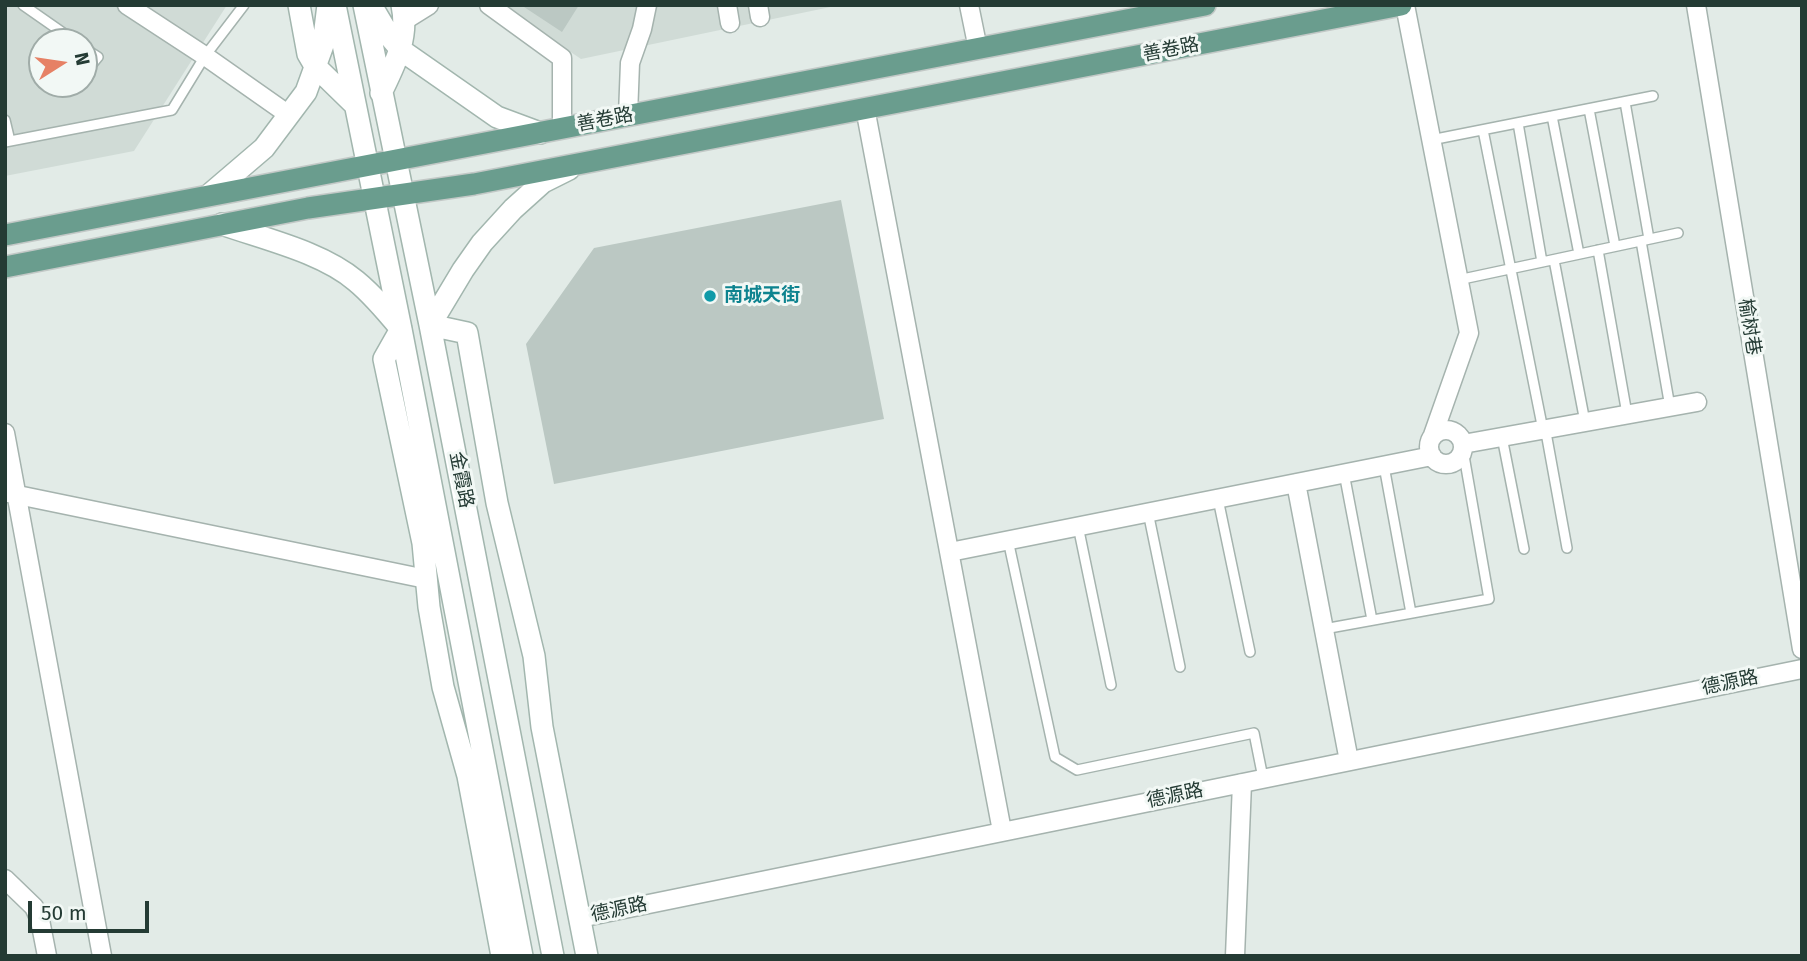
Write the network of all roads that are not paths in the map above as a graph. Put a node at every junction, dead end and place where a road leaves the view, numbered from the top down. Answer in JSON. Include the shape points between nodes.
{"nodes":[{"id":1,"x":23,"y":5,"type":"edge"},
{"id":2,"x":127,"y":5,"type":"edge"},
{"id":3,"x":244,"y":5,"type":"edge"},
{"id":4,"x":299,"y":5,"type":"edge"},
{"id":5,"x":328,"y":5,"type":"edge"},
{"id":6,"x":335,"y":5,"type":"edge"},
{"id":7,"x":364,"y":5,"type":"edge"},
{"id":8,"x":372,"y":5,"type":"edge"},
{"id":9,"x":429,"y":5,"type":"edge"},
{"id":10,"x":489,"y":5,"type":"edge"},
{"id":11,"x":647,"y":5,"type":"edge"},
{"id":12,"x":969,"y":5,"type":"edge"},
{"id":13,"x":1205,"y":5,"type":"edge"},
{"id":14,"x":1403,"y":5,"type":"edge"},
{"id":15,"x":1696,"y":5,"type":"edge"},
{"id":16,"x":404,"y":13,"type":"edge"},
{"id":17,"x":55,"y":28,"type":"edge"},
{"id":18,"x":978,"y":49,"type":"junction"},
{"id":19,"x":401,"y":50,"type":"junction"},
{"id":20,"x":205,"y":56,"type":"junction"},
{"id":21,"x":315,"y":66,"type":"junction"},
{"id":22,"x":381,"y":93,"type":"junction"},
{"id":23,"x":1653,"y":96,"type":"dead end"},
{"id":24,"x":1625,"y":102,"type":"junction"},
{"id":25,"x":353,"y":103,"type":"junction"},
{"id":26,"x":865,"y":108,"type":"junction"},
{"id":27,"x":1589,"y":109,"type":"junction"},
{"id":28,"x":628,"y":115,"type":"junction"},
{"id":29,"x":289,"y":116,"type":"junction"},
{"id":30,"x":1552,"y":117,"type":"junction"},
{"id":31,"x":5,"y":120,"type":"edge"},
{"id":32,"x":1518,"y":123,"type":"junction"},
{"id":33,"x":562,"y":128,"type":"junction"},
{"id":34,"x":1483,"y":130,"type":"junction"},
{"id":35,"x":540,"y":133,"type":"junction"},
{"id":36,"x":1431,"y":140,"type":"junction"},
{"id":37,"x":7,"y":142,"type":"edge"},
{"id":38,"x":397,"y":160,"type":"junction"},
{"id":39,"x":580,"y":163,"type":"junction"},
{"id":40,"x":367,"y":164,"type":"junction"},
{"id":41,"x":209,"y":195,"type":"junction"},
{"id":42,"x":404,"y":195,"type":"junction"},
{"id":43,"x":374,"y":198,"type":"junction"},
{"id":44,"x":222,"y":224,"type":"junction"},
{"id":45,"x":1678,"y":233,"type":"dead end"},
{"id":46,"x":5,"y":235,"type":"edge"},
{"id":47,"x":1645,"y":240,"type":"junction"},
{"id":48,"x":1615,"y":246,"type":"junction"},
{"id":49,"x":1598,"y":250,"type":"junction"},
{"id":50,"x":1579,"y":254,"type":"junction"},
{"id":51,"x":1555,"y":260,"type":"junction"},
{"id":52,"x":1542,"y":262,"type":"junction"},
{"id":53,"x":5,"y":267,"type":"edge"},
{"id":54,"x":1511,"y":269,"type":"junction"},
{"id":55,"x":1458,"y":280,"type":"junction"},
{"id":56,"x":430,"y":325,"type":"junction"},
{"id":57,"x":401,"y":329,"type":"junction"},
{"id":58,"x":1698,"y":402,"type":"dead end"},
{"id":59,"x":1670,"y":407,"type":"junction"},
{"id":60,"x":1627,"y":414,"type":"junction"},
{"id":61,"x":1585,"y":422,"type":"junction"},
{"id":62,"x":1543,"y":430,"type":"junction"},
{"id":63,"x":5,"y":433,"type":"edge"},
{"id":64,"x":1433,"y":435,"type":"junction"},
{"id":65,"x":1502,"y":437,"type":"junction"},
{"id":66,"x":1463,"y":447,"type":"junction"},
{"id":67,"x":1432,"y":456,"type":"junction"},
{"id":68,"x":1384,"y":466,"type":"junction"},
{"id":69,"x":1344,"y":473,"type":"junction"},
{"id":70,"x":1296,"y":483,"type":"junction"},
{"id":71,"x":11,"y":494,"type":"edge"},
{"id":72,"x":1218,"y":499,"type":"junction"},
{"id":73,"x":497,"y":503,"type":"junction"},
{"id":74,"x":466,"y":509,"type":"junction"},
{"id":75,"x":1148,"y":512,"type":"junction"},
{"id":76,"x":427,"y":517,"type":"junction"},
{"id":77,"x":1078,"y":526,"type":"junction"},
{"id":78,"x":1008,"y":540,"type":"junction"},
{"id":79,"x":1567,"y":548,"type":"dead end"},
{"id":80,"x":1524,"y":550,"type":"dead end"},
{"id":81,"x":950,"y":552,"type":"junction"},
{"id":82,"x":426,"y":579,"type":"junction"},
{"id":83,"x":449,"y":584,"type":"junction"},
{"id":84,"x":1411,"y":613,"type":"junction"},
{"id":85,"x":1372,"y":621,"type":"junction"},
{"id":86,"x":1324,"y":629,"type":"junction"},
{"id":87,"x":1802,"y":649,"type":"edge"},
{"id":88,"x":1250,"y":652,"type":"dead end"},
{"id":89,"x":1180,"y":667,"type":"dead end"},
{"id":90,"x":1802,"y":669,"type":"edge"},
{"id":91,"x":1111,"y":685,"type":"dead end"},
{"id":92,"x":1349,"y":761,"type":"junction"},
{"id":93,"x":475,"y":768,"type":"junction"},
{"id":94,"x":1263,"y":778,"type":"junction"},
{"id":95,"x":1241,"y":783,"type":"junction"},
{"id":96,"x":1002,"y":831,"type":"junction"},
{"id":97,"x":5,"y":879,"type":"edge"},
{"id":98,"x":580,"y":918,"type":"junction"},
{"id":99,"x":505,"y":922,"type":"junction"},
{"id":100,"x":547,"y":924,"type":"junction"},
{"id":101,"x":47,"y":956,"type":"edge"},
{"id":102,"x":102,"y":956,"type":"edge"},
{"id":103,"x":502,"y":956,"type":"edge"},
{"id":104,"x":522,"y":956,"type":"edge"},
{"id":105,"x":553,"y":956,"type":"edge"},
{"id":106,"x":587,"y":956,"type":"edge"},
{"id":107,"x":1235,"y":956,"type":"edge"}],
"edges":[{"from":1,"to":17,"type":"lane"},
{"from":2,"to":20,"type":"street"},
{"from":3,"to":20,"type":"lane"},
{"from":4,"to":21,"type":"main road","via":[[308,54]]},
{"from":5,"to":21,"type":"main road"},
{"from":6,"to":25,"type":"main road","name":"金霞路"},
{"from":7,"to":22,"type":"main road","name":"金霞路"},
{"from":8,"to":19,"type":"main road"},
{"from":9,"to":16,"type":"street"},
{"from":10,"to":33,"type":"street","via":[[562,58]]},
{"from":11,"to":28,"type":"street","via":[[630,63]]},
{"from":12,"to":18,"type":"street"},
{"from":13,"to":18,"type":"main road","name":"善卷路"},
{"from":14,"to":26,"type":"main road","name":"善卷路"},
{"from":14,"to":36,"type":"street"},
{"from":15,"to":87,"type":"street","name":"榆树巷"},
{"from":16,"to":19,"type":"main road"},
{"from":18,"to":28,"type":"main road","name":"善卷路"},
{"from":19,"to":22,"type":"main road"},
{"from":19,"to":35,"type":"main road","via":[[497,117]]},
{"from":20,"to":29,"type":"street"},
{"from":20,"to":37,"type":"lane","via":[[172,110]]},
{"from":21,"to":25,"type":"main road"},
{"from":21,"to":29,"type":"main road","via":[[306,92]]},
{"from":22,"to":38,"type":"main road","name":"金霞路"},
{"from":23,"to":24,"type":"lane"},
{"from":24,"to":27,"type":"lane"},
{"from":24,"to":47,"type":"lane"},
{"from":25,"to":40,"type":"main road","name":"金霞路"},
{"from":26,"to":39,"type":"main road","name":"善卷路"},
{"from":26,"to":81,"type":"street"},
{"from":27,"to":30,"type":"lane"},
{"from":27,"to":48,"type":"lane"},
{"from":28,"to":33,"type":"main road","name":"善卷路"},
{"from":29,"to":41,"type":"main road","via":[[264,148]]},
{"from":30,"to":32,"type":"lane"},
{"from":30,"to":50,"type":"lane"},
{"from":31,"to":37,"type":"lane"},
{"from":32,"to":34,"type":"lane"},
{"from":32,"to":52,"type":"lane"},
{"from":33,"to":35,"type":"main road","name":"善卷路"},
{"from":34,"to":36,"type":"lane"},
{"from":34,"to":54,"type":"lane"},
{"from":35,"to":38,"type":"main road","name":"善卷路"},
{"from":36,"to":55,"type":"street"},
{"from":38,"to":40,"type":"main road","name":"善卷路"},
{"from":38,"to":42,"type":"main road","name":"金霞路"},
{"from":39,"to":42,"type":"main road","name":"善卷路"},
{"from":39,"to":56,"type":"main road","via":[[543,182],[513,209],[482,243]]},
{"from":40,"to":41,"type":"main road","name":"善卷路"},
{"from":40,"to":43,"type":"main road","name":"金霞路"},
{"from":41,"to":46,"type":"main road","name":"善卷路"},
{"from":42,"to":43,"type":"main road","name":"善卷路"},
{"from":42,"to":56,"type":"main road","name":"金霞路"},
{"from":43,"to":44,"type":"main road"},
{"from":43,"to":57,"type":"main road","name":"金霞路"},
{"from":44,"to":53,"type":"main road"},
{"from":44,"to":57,"type":"main road","via":[[293,248],[354,279]]},
{"from":45,"to":47,"type":"lane"},
{"from":47,"to":48,"type":"lane"},
{"from":47,"to":59,"type":"lane"},
{"from":48,"to":49,"type":"lane"},
{"from":49,"to":50,"type":"lane"},
{"from":49,"to":60,"type":"lane"},
{"from":50,"to":51,"type":"lane"},
{"from":51,"to":52,"type":"lane"},
{"from":51,"to":61,"type":"lane"},
{"from":52,"to":54,"type":"lane"},
{"from":54,"to":55,"type":"lane"},
{"from":54,"to":62,"type":"lane"},
{"from":55,"to":64,"type":"street","via":[[1469,332]]},
{"from":56,"to":73,"type":"main road","via":[[467,333]]},
{"from":56,"to":74,"type":"main road","name":"金霞路"},
{"from":57,"to":76,"type":"main road","name":"金霞路"},
{"from":58,"to":59,"type":"street"},
{"from":59,"to":60,"type":"street"},
{"from":60,"to":61,"type":"street"},
{"from":61,"to":62,"type":"street"},
{"from":62,"to":65,"type":"street"},
{"from":62,"to":79,"type":"lane"},
{"from":63,"to":71,"type":"street"},
{"from":64,"to":66,"type":"street","via":[[1454,431]]},
{"from":64,"to":67,"type":"street","via":[[1429,445]]},
{"from":65,"to":66,"type":"street"},
{"from":65,"to":80,"type":"lane"},
{"from":66,"to":67,"type":"street","via":[[1457,460],[1446,464]]},
{"from":66,"to":84,"type":"lane","via":[[1489,599]]},
{"from":67,"to":68,"type":"street"},
{"from":68,"to":69,"type":"street"},
{"from":68,"to":84,"type":"lane"},
{"from":69,"to":70,"type":"street"},
{"from":69,"to":85,"type":"lane"},
{"from":70,"to":72,"type":"street"},
{"from":70,"to":86,"type":"street"},
{"from":71,"to":82,"type":"street"},
{"from":71,"to":102,"type":"street"},
{"from":72,"to":75,"type":"street"},
{"from":72,"to":88,"type":"lane"},
{"from":73,"to":74,"type":"main road"},
{"from":73,"to":98,"type":"main road","via":[[534,656],[542,727]]},
{"from":74,"to":100,"type":"main road","name":"金霞路"},
{"from":75,"to":77,"type":"street"},
{"from":75,"to":89,"type":"lane"},
{"from":76,"to":82,"type":"main road"},
{"from":76,"to":83,"type":"main road","name":"金霞路"},
{"from":77,"to":78,"type":"street"},
{"from":77,"to":91,"type":"lane"},
{"from":78,"to":81,"type":"street"},
{"from":78,"to":94,"type":"lane","via":[[1055,757],[1077,770],[1254,733]]},
{"from":81,"to":96,"type":"street"},
{"from":82,"to":83,"type":"main road"},
{"from":82,"to":93,"type":"main road","via":[[443,687]]},
{"from":83,"to":93,"type":"main road","name":"金霞路"},
{"from":84,"to":85,"type":"lane"},
{"from":85,"to":86,"type":"lane"},
{"from":86,"to":92,"type":"street"},
{"from":90,"to":92,"type":"street","name":"德源路"},
{"from":92,"to":94,"type":"street","name":"德源路"},
{"from":93,"to":99,"type":"main road","name":"金霞路"},
{"from":94,"to":95,"type":"street","name":"德源路"},
{"from":95,"to":96,"type":"street","name":"德源路"},
{"from":95,"to":107,"type":"street"},
{"from":96,"to":98,"type":"street","name":"德源路"},
{"from":97,"to":101,"type":"street","via":[[34,907]]},
{"from":98,"to":100,"type":"main road","name":"德源路"},
{"from":98,"to":106,"type":"main road"},
{"from":99,"to":103,"type":"main road"},
{"from":99,"to":104,"type":"main road","name":"金霞路"},
{"from":100,"to":105,"type":"main road","name":"金霞路"}]}
